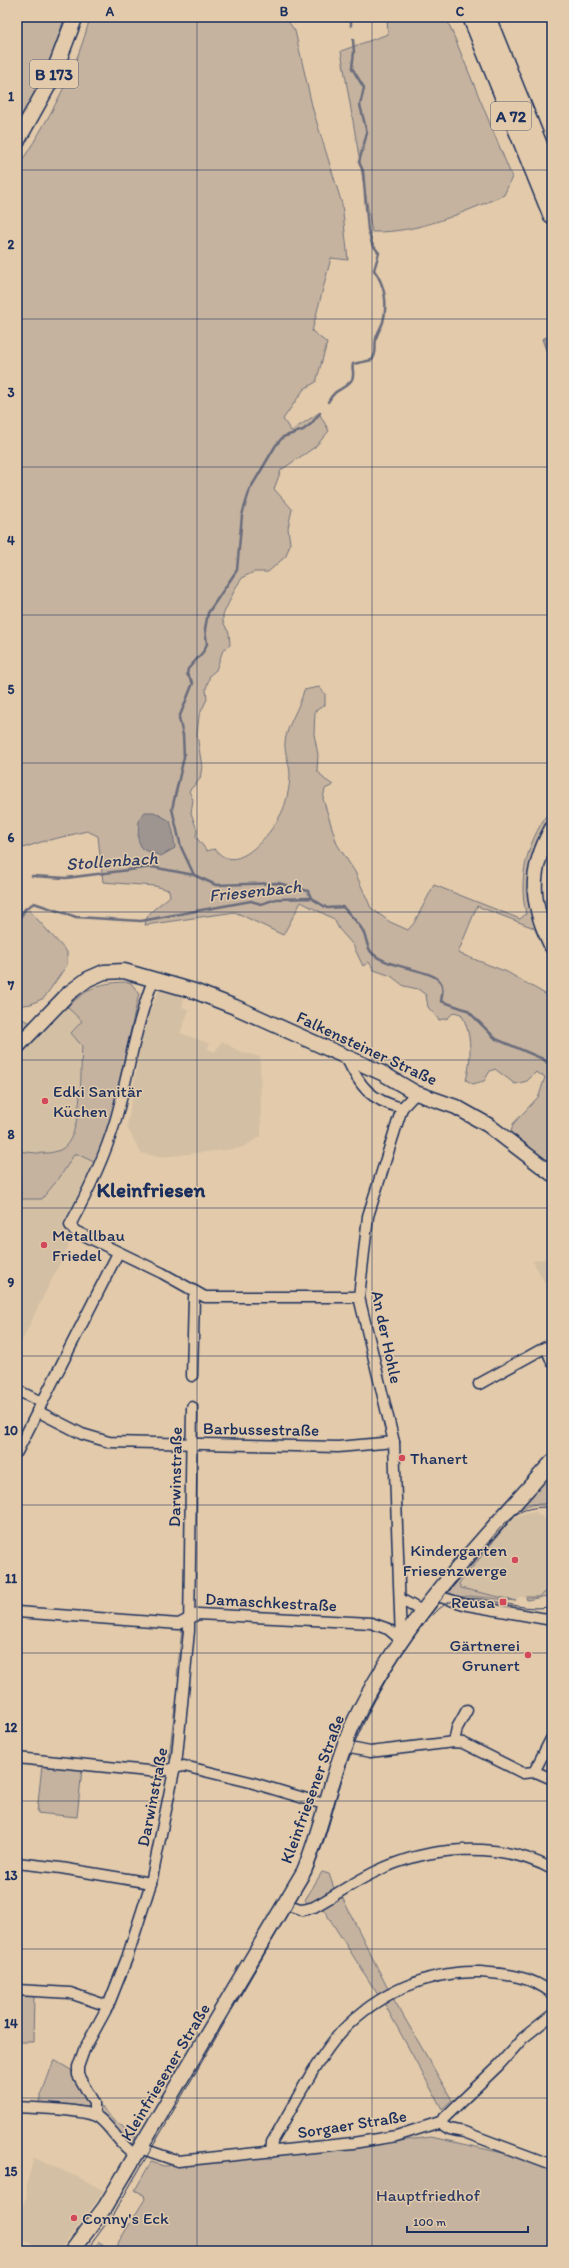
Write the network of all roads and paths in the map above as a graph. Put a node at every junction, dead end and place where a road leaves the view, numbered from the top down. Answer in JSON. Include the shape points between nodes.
{"nodes":[{"id":1,"x":75,"y":17,"type":"edge"},
{"id":2,"x":472,"y":17,"type":"edge"},
{"id":3,"x":486,"y":17,"type":"edge"},
{"id":4,"x":17,"y":141,"type":"edge"},
{"id":5,"x":552,"y":180,"type":"edge"},
{"id":6,"x":552,"y":214,"type":"edge"},
{"id":7,"x":552,"y":828,"type":"edge"},
{"id":8,"x":552,"y":947,"type":"edge"},
{"id":9,"x":154,"y":978,"type":"junction"},
{"id":10,"x":17,"y":1047,"type":"edge"},
{"id":11,"x":346,"y":1058,"type":"junction"},
{"id":12,"x":416,"y":1093,"type":"junction"},
{"id":13,"x":402,"y":1108,"type":"junction"},
{"id":14,"x":552,"y":1174,"type":"edge"},
{"id":15,"x":118,"y":1253,"type":"junction"},
{"id":16,"x":197,"y":1293,"type":"junction"},
{"id":17,"x":359,"y":1297,"type":"junction"},
{"id":18,"x":552,"y":1362,"type":"edge"},
{"id":19,"x":192,"y":1376,"type":"dead end"},
{"id":20,"x":479,"y":1384,"type":"dead end"},
{"id":21,"x":17,"y":1390,"type":"edge"},
{"id":22,"x":39,"y":1407,"type":"junction"},
{"id":23,"x":192,"y":1407,"type":"dead end"},
{"id":24,"x":394,"y":1442,"type":"junction"},
{"id":25,"x":192,"y":1444,"type":"junction"},
{"id":26,"x":17,"y":1452,"type":"edge"},
{"id":27,"x":552,"y":1462,"type":"edge"},
{"id":28,"x":434,"y":1595,"type":"junction"},
{"id":29,"x":400,"y":1599,"type":"junction"},
{"id":30,"x":422,"y":1611,"type":"junction"},
{"id":31,"x":17,"y":1612,"type":"edge"},
{"id":32,"x":188,"y":1619,"type":"junction"},
{"id":33,"x":552,"y":1620,"type":"edge"},
{"id":34,"x":401,"y":1640,"type":"junction"},
{"id":35,"x":467,"y":1710,"type":"dead end"},
{"id":36,"x":550,"y":1739,"type":"dead end"},
{"id":37,"x":454,"y":1742,"type":"junction"},
{"id":38,"x":345,"y":1747,"type":"junction"},
{"id":39,"x":17,"y":1758,"type":"edge"},
{"id":40,"x":174,"y":1769,"type":"junction"},
{"id":41,"x":534,"y":1772,"type":"junction"},
{"id":42,"x":552,"y":1779,"type":"edge"},
{"id":43,"x":327,"y":1805,"type":"junction"},
{"id":44,"x":17,"y":1863,"type":"edge"},
{"id":45,"x":552,"y":1869,"type":"edge"},
{"id":46,"x":151,"y":1883,"type":"junction"},
{"id":47,"x":285,"y":1904,"type":"junction"},
{"id":48,"x":17,"y":1990,"type":"edge"},
{"id":49,"x":552,"y":1992,"type":"edge"},
{"id":50,"x":108,"y":2006,"type":"junction"},
{"id":51,"x":552,"y":2015,"type":"edge"},
{"id":52,"x":17,"y":2107,"type":"edge"},
{"id":53,"x":94,"y":2115,"type":"junction"},
{"id":54,"x":440,"y":2122,"type":"junction"},
{"id":55,"x":138,"y":2152,"type":"junction"},
{"id":56,"x":271,"y":2152,"type":"junction"},
{"id":57,"x":552,"y":2165,"type":"edge"},
{"id":58,"x":17,"y":2249,"type":"edge"},
{"id":59,"x":20,"y":2251,"type":"edge"},
{"id":60,"x":72,"y":2251,"type":"edge"}],
"edges":[{"from":1,"to":4,"type":"main road","number":"B 173","via":[[51,80]]},
{"from":2,"to":6,"type":"highway","number":"A 72"},
{"from":3,"to":5,"type":"highway","number":"A 72"},
{"from":7,"to":8,"type":"street","via":[[540,855],[533,891]]},
{"from":9,"to":10,"type":"street","name":"Falkensteiner Straße","via":[[124,971],[104,972],[88,979],[69,993]]},
{"from":9,"to":11,"type":"street","name":"Falkensteiner Straße","via":[[235,1007]]},
{"from":9,"to":15,"type":"street","via":[[138,1022],[115,1122],[96,1176],[70,1225],[75,1231]]},
{"from":11,"to":12,"type":"street","name":"Falkensteiner Straße","via":[[382,1073]]},
{"from":11,"to":13,"type":"street","via":[[364,1089],[376,1100]]},
{"from":12,"to":13,"type":"street","name":"An der Hohle"},
{"from":12,"to":14,"type":"street","name":"Falkensteiner Straße","via":[[456,1107],[475,1117]]},
{"from":13,"to":17,"type":"street","name":"An der Hohle","via":[[368,1216]]},
{"from":15,"to":16,"type":"street","via":[[162,1273]]},
{"from":15,"to":22,"type":"street"},
{"from":16,"to":17,"type":"street","via":[[205,1297]]},
{"from":16,"to":19,"type":"street","via":[[194,1297]]},
{"from":17,"to":24,"type":"street","name":"An der Hohle"},
{"from":18,"to":20,"type":"street","via":[[546,1347]]},
{"from":21,"to":22,"type":"street","name":"Barbussestraße"},
{"from":22,"to":25,"type":"street","name":"Barbussestraße","via":[[82,1434],[101,1441]]},
{"from":22,"to":26,"type":"street"},
{"from":23,"to":25,"type":"street","name":"Darwinstraße"},
{"from":24,"to":25,"type":"street","name":"Barbussestraße","via":[[338,1447]]},
{"from":24,"to":29,"type":"street","name":"An der Hohle"},
{"from":25,"to":32,"type":"street","name":"Darwinstraße"},
{"from":27,"to":28,"type":"street","name":"Kleinfriesener Straße"},
{"from":28,"to":30,"type":"street","name":"Kleinfriesener Straße"},
{"from":28,"to":33,"type":"street","via":[[467,1605]]},
{"from":29,"to":30,"type":"street"},
{"from":29,"to":34,"type":"street","name":"An der Hohle"},
{"from":30,"to":34,"type":"street","name":"Kleinfriesener Straße"},
{"from":31,"to":32,"type":"street","name":"Damaschkestraße","via":[[179,1624]]},
{"from":32,"to":34,"type":"street","name":"Damaschkestraße","via":[[198,1614],[372,1623],[388,1629]]},
{"from":32,"to":40,"type":"street","name":"Darwinstraße","via":[[183,1705]]},
{"from":34,"to":38,"type":"street","name":"Kleinfriesener Straße","via":[[368,1694],[352,1725]]},
{"from":35,"to":37,"type":"street","via":[[457,1728]]},
{"from":36,"to":41,"type":"street"},
{"from":37,"to":38,"type":"street","via":[[370,1752]]},
{"from":37,"to":41,"type":"street","via":[[470,1746],[523,1773]]},
{"from":38,"to":43,"type":"street","name":"Kleinfriesener Straße"},
{"from":39,"to":40,"type":"street","via":[[158,1772]]},
{"from":40,"to":43,"type":"street","via":[[184,1766]]},
{"from":40,"to":46,"type":"street","name":"Darwinstraße"},
{"from":41,"to":42,"type":"street"},
{"from":43,"to":47,"type":"street","name":"Kleinfriesener Straße","via":[[315,1844]]},
{"from":44,"to":46,"type":"street"},
{"from":45,"to":47,"type":"street","via":[[506,1854],[474,1850],[441,1852],[420,1855],[376,1871],[314,1907],[303,1910]]},
{"from":46,"to":50,"type":"street","name":"Darwinstraße","via":[[127,1958]]},
{"from":47,"to":55,"type":"street","name":"Kleinfriesener Straße"},
{"from":48,"to":50,"type":"street","via":[[70,1993]]},
{"from":49,"to":56,"type":"street","via":[[532,1980],[496,1973],[474,1972],[441,1975],[386,1995],[359,2014],[328,2048],[272,2142]]},
{"from":50,"to":53,"type":"street","name":"Darwinstraße","via":[[84,2050],[78,2067],[81,2082],[94,2103]]},
{"from":51,"to":54,"type":"street","name":"Sorgaer Straße","via":[[523,2038]]},
{"from":52,"to":53,"type":"street"},
{"from":53,"to":55,"type":"street","via":[[126,2149]]},
{"from":54,"to":56,"type":"street","name":"Sorgaer Straße","via":[[396,2136]]},
{"from":54,"to":57,"type":"street","via":[[450,2130],[464,2132]]},
{"from":55,"to":56,"type":"street","name":"Sorgaer Straße","via":[[178,2161]]},
{"from":55,"to":60,"type":"street","name":"Kleinfriesener Straße","via":[[94,2224]]},
{"from":58,"to":59,"type":"street"}]}
